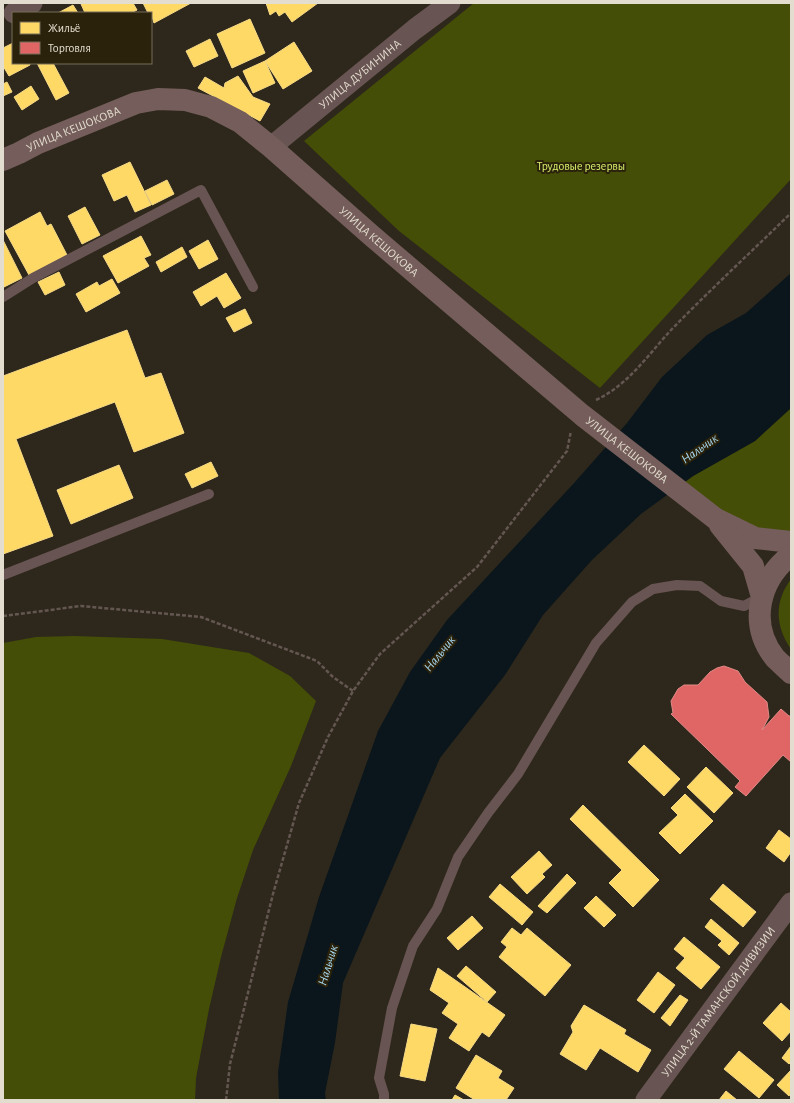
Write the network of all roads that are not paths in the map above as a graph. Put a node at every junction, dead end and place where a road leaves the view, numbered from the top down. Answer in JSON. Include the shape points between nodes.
{"nodes":[{"id":1,"x":32,"y":3,"type":"edge"},
{"id":2,"x":450,"y":3,"type":"edge"},
{"id":3,"x":15,"y":12,"type":"edge"},
{"id":4,"x":12,"y":14,"type":"edge"},
{"id":5,"x":3,"y":19,"type":"edge"},
{"id":6,"x":271,"y":147,"type":"junction"},
{"id":7,"x":3,"y":160,"type":"edge"},
{"id":8,"x":253,"y":287,"type":"dead end"},
{"id":9,"x":3,"y":297,"type":"edge"},
{"id":10,"x":209,"y":494,"type":"dead end"},
{"id":11,"x":708,"y":514,"type":"junction"},
{"id":12,"x":791,"y":542,"type":"edge"},
{"id":13,"x":791,"y":555,"type":"edge"},
{"id":14,"x":3,"y":575,"type":"edge"},
{"id":15,"x":762,"y":597,"type":"junction"},
{"id":16,"x":791,"y":673,"type":"edge"},
{"id":17,"x":791,"y":903,"type":"edge"},
{"id":18,"x":384,"y":1100,"type":"edge"},
{"id":19,"x":646,"y":1100,"type":"edge"}],
"edges":[{"from":1,"to":3,"type":"street"},
{"from":2,"to":6,"type":"street","name":"УЛИЦА ДУБИНИНА"},
{"from":4,"to":5,"type":"street"},
{"from":6,"to":7,"type":"main road","name":"УЛИЦА КЕШОКОВА","via":[[240,122],[211,107],[185,100],[158,99],[136,103]]},
{"from":6,"to":11,"type":"main road","name":"УЛИЦА КЕШОКОВА","via":[[581,415]]},
{"from":8,"to":9,"type":"lane","via":[[201,190],[33,278]]},
{"from":10,"to":14,"type":"lane"},
{"from":11,"to":12,"type":"main road","via":[[755,538]]},
{"from":11,"to":15,"type":"main road","via":[[753,566]]},
{"from":13,"to":15,"type":"main road","via":[[779,564],[768,580]]},
{"from":15,"to":16,"type":"main road","via":[[760,619],[765,640],[775,658]]},
{"from":15,"to":18,"type":"lane","via":[[744,606],[721,601],[700,586],[677,585],[653,589],[632,602],[596,643],[518,774],[458,857],[436,909],[413,946],[392,1008],[378,1078]]},
{"from":17,"to":19,"type":"street","name":"УЛИЦА 2-Й ТАМАНСКОЙ ДИВИЗИИ"}]}
